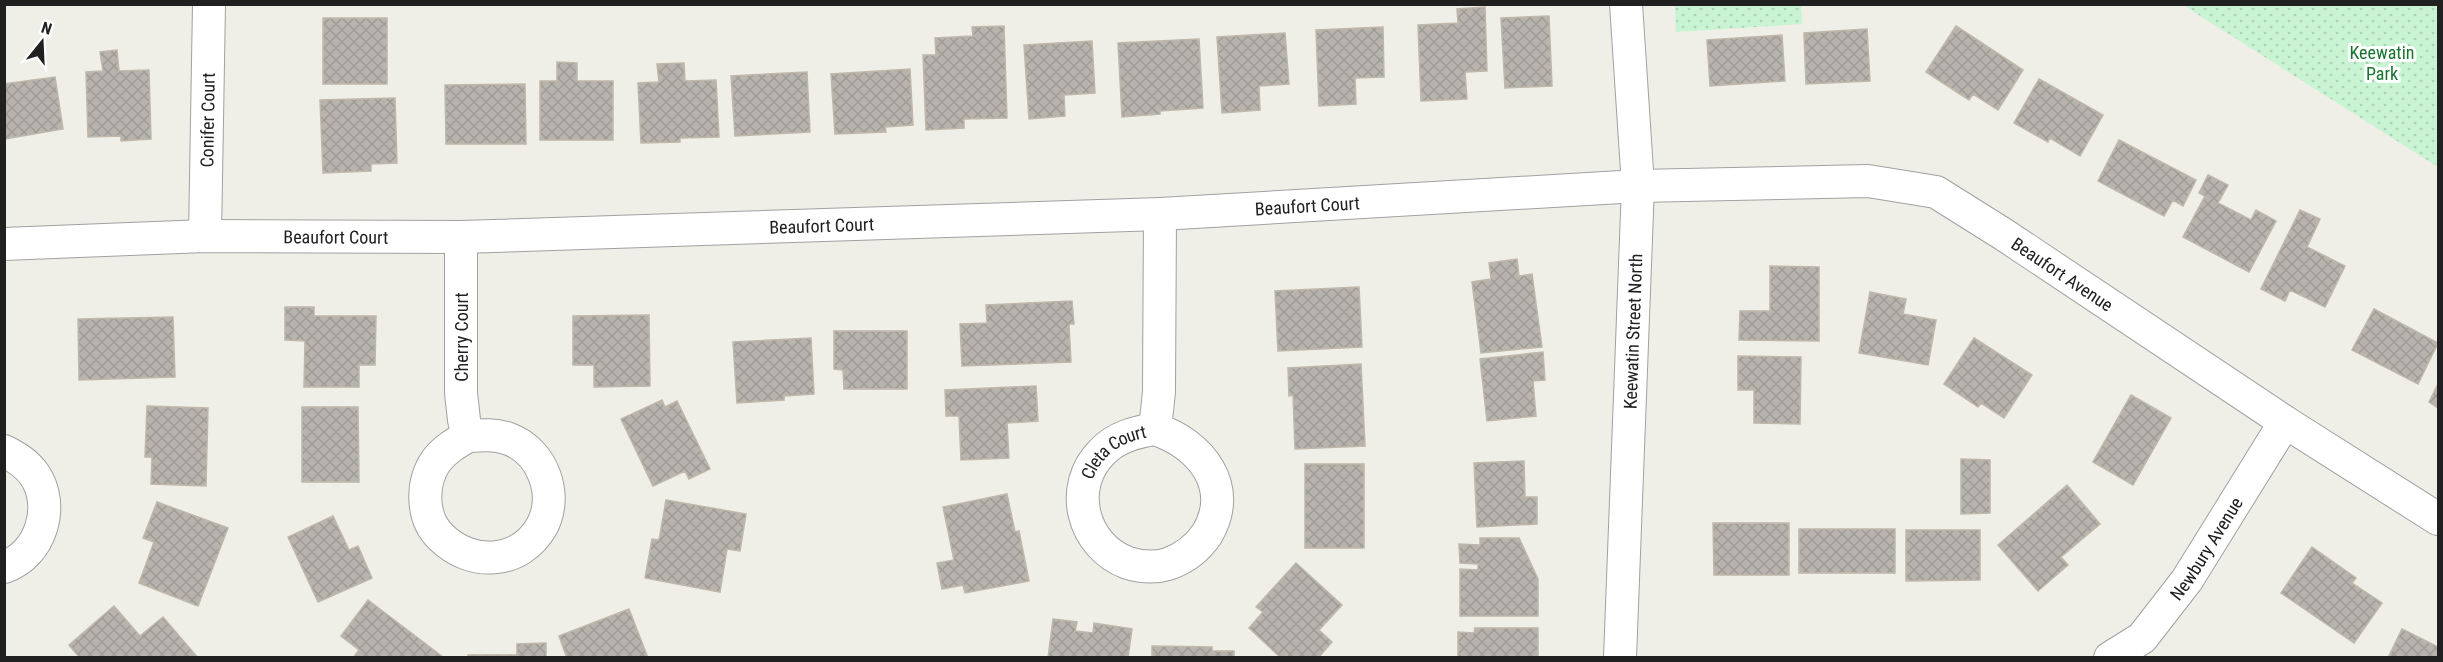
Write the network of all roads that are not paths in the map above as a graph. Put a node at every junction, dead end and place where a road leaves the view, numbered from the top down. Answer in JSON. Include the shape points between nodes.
{"nodes":[{"id":1,"x":209,"y":4,"type":"edge"},
{"id":2,"x":1626,"y":4,"type":"edge"},
{"id":3,"x":1638,"y":186,"type":"junction"},
{"id":4,"x":1160,"y":214,"type":"junction"},
{"id":5,"x":205,"y":236,"type":"junction"},
{"id":6,"x":461,"y":237,"type":"junction"},
{"id":7,"x":4,"y":244,"type":"edge"},
{"id":8,"x":2285,"y":422,"type":"junction"},
{"id":9,"x":1155,"y":429,"type":"junction"},
{"id":10,"x":468,"y":436,"type":"dead end"},
{"id":11,"x":4,"y":451,"type":"edge"},
{"id":12,"x":2439,"y":519,"type":"edge"},
{"id":13,"x":4,"y":567,"type":"edge"},
{"id":14,"x":1620,"y":657,"type":"edge"},
{"id":15,"x":2110,"y":657,"type":"edge"}],
"edges":[{"from":1,"to":5,"type":"street","name":"Conifer Court"},
{"from":2,"to":3,"type":"street","name":"Keewatin Street North"},
{"from":3,"to":4,"type":"street","name":"Beaufort Court"},
{"from":3,"to":8,"type":"street","name":"Beaufort Avenue","via":[[1868,181],[1936,192]]},
{"from":3,"to":14,"type":"street","name":"Keewatin Street North"},
{"from":4,"to":6,"type":"street","name":"Beaufort Court"},
{"from":4,"to":9,"type":"street","name":"Cleta Court","via":[[1159,392]]},
{"from":5,"to":6,"type":"street","name":"Beaufort Court"},
{"from":5,"to":7,"type":"street","name":"Beaufort Court"},
{"from":6,"to":10,"type":"street","name":"Cherry Court","via":[[461,393]]},
{"from":8,"to":12,"type":"street","name":"Beaufort Avenue"},
{"from":8,"to":15,"type":"street","name":"Newbury Avenue","via":[[2187,580],[2142,638]]},
{"from":9,"to":9,"type":"street","name":"Cleta Court","via":[[1120,439],[1102,451],[1090,467],[1083,487],[1088,528],[1100,546],[1116,559],[1138,566],[1162,566],[1183,558],[1201,543],[1213,523],[1217,500],[1213,478],[1202,457],[1185,442]]},
{"from":11,"to":13,"type":"street","via":[[20,459],[35,474],[43,494],[45,516],[27,553]]}]}
